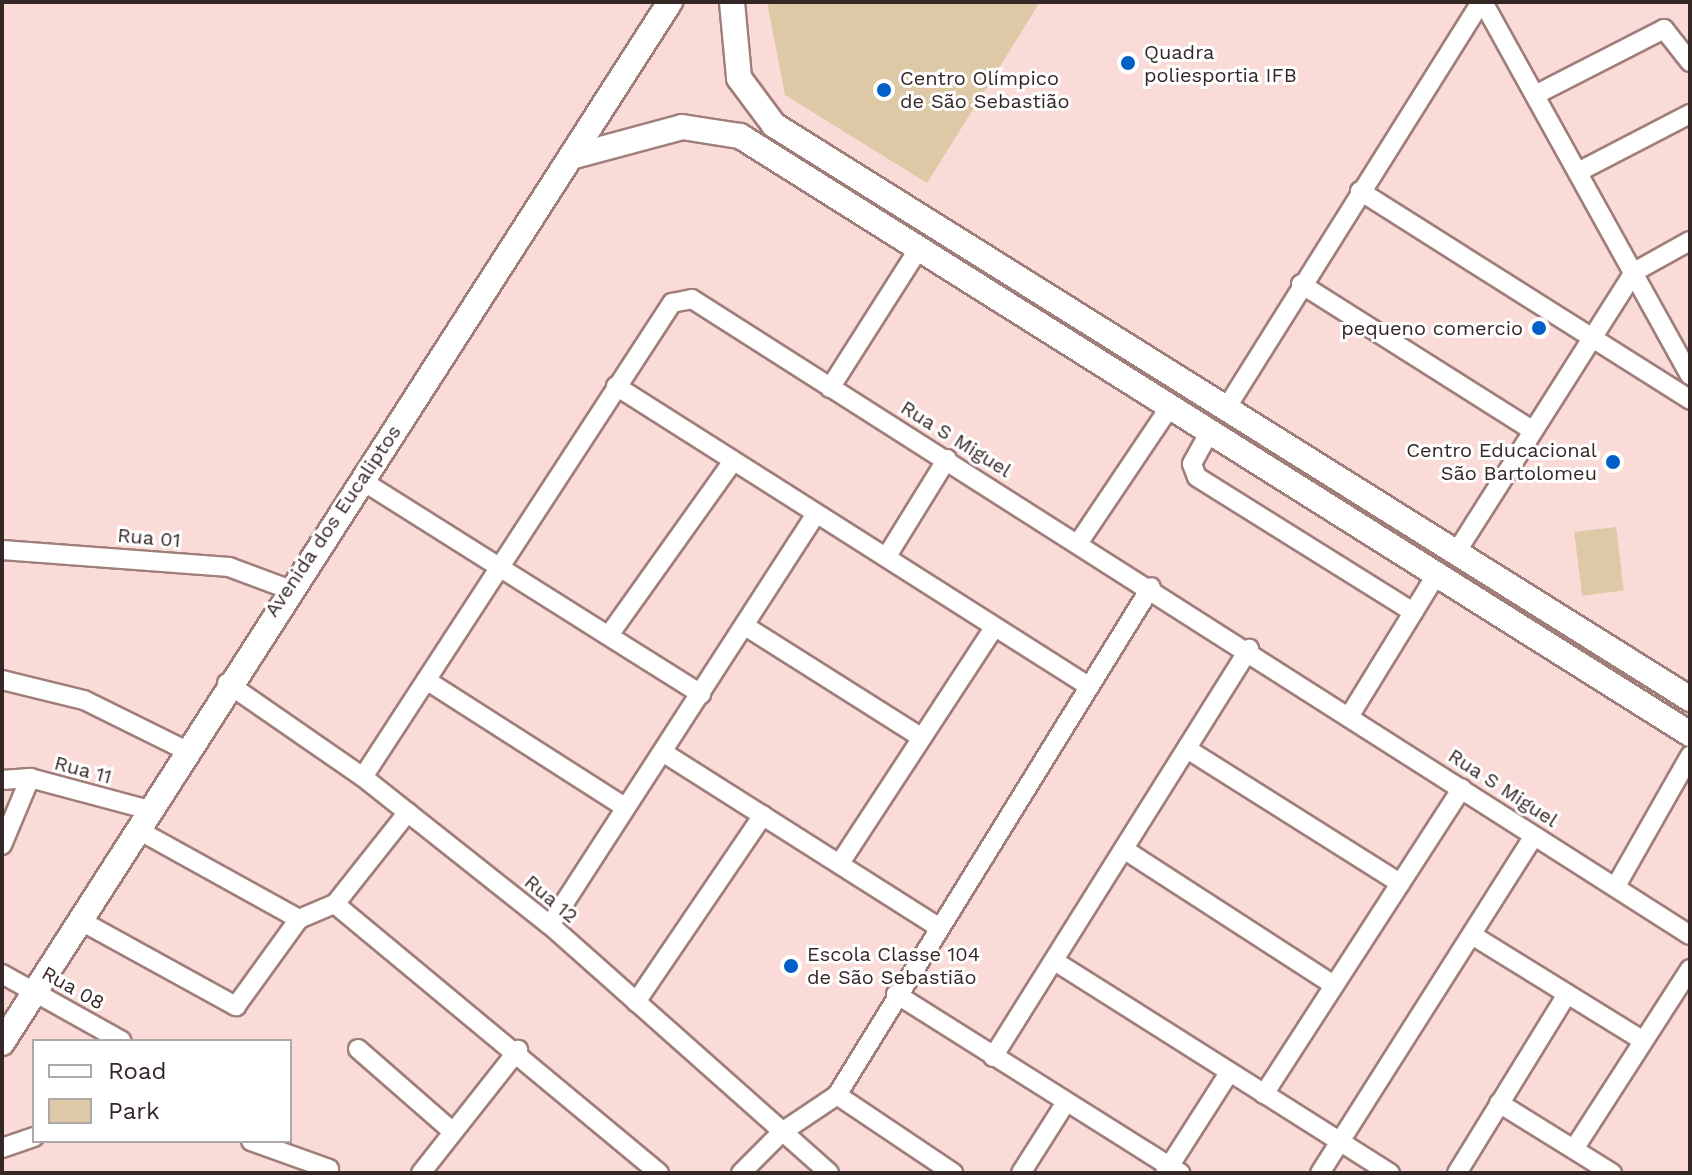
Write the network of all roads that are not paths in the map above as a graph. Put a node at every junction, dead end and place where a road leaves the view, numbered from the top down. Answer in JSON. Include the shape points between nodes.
{"nodes":[{"id":1,"x":670,"y":2,"type":"edge"},
{"id":2,"x":732,"y":2,"type":"edge"},
{"id":3,"x":1482,"y":2,"type":"edge"},
{"id":4,"x":1690,"y":62,"type":"edge"},
{"id":5,"x":1535,"y":95,"type":"junction"},
{"id":6,"x":1690,"y":114,"type":"edge"},
{"id":7,"x":821,"y":156,"type":"junction"},
{"id":8,"x":571,"y":157,"type":"junction"},
{"id":9,"x":1578,"y":172,"type":"junction"},
{"id":10,"x":807,"y":179,"type":"junction"},
{"id":11,"x":1360,"y":191,"type":"junction"},
{"id":12,"x":1690,"y":241,"type":"edge"},
{"id":13,"x":918,"y":250,"type":"junction"},
{"id":14,"x":1634,"y":272,"type":"junction"},
{"id":15,"x":1301,"y":284,"type":"junction"},
{"id":16,"x":1592,"y":338,"type":"junction"},
{"id":17,"x":1690,"y":376,"type":"edge"},
{"id":18,"x":616,"y":386,"type":"junction"},
{"id":19,"x":830,"y":388,"type":"junction"},
{"id":20,"x":1690,"y":400,"type":"edge"},
{"id":21,"x":1218,"y":401,"type":"junction"},
{"id":22,"x":1169,"y":408,"type":"junction"},
{"id":23,"x":1200,"y":428,"type":"junction"},
{"id":24,"x":1532,"y":430,"type":"junction"},
{"id":25,"x":947,"y":459,"type":"junction"},
{"id":26,"x":733,"y":461,"type":"junction"},
{"id":27,"x":361,"y":480,"type":"junction"},
{"id":28,"x":816,"y":514,"type":"junction"},
{"id":29,"x":1079,"y":542,"type":"junction"},
{"id":30,"x":1459,"y":548,"type":"junction"},
{"id":31,"x":2,"y":550,"type":"edge"},
{"id":32,"x":887,"y":556,"type":"junction"},
{"id":33,"x":499,"y":567,"type":"junction"},
{"id":34,"x":1438,"y":572,"type":"junction"},
{"id":35,"x":1151,"y":587,"type":"junction"},
{"id":36,"x":288,"y":589,"type":"junction"},
{"id":37,"x":1413,"y":612,"type":"junction"},
{"id":38,"x":745,"y":626,"type":"junction"},
{"id":39,"x":994,"y":628,"type":"junction"},
{"id":40,"x":609,"y":635,"type":"junction"},
{"id":41,"x":1249,"y":649,"type":"junction"},
{"id":42,"x":2,"y":680,"type":"edge"},
{"id":43,"x":426,"y":680,"type":"junction"},
{"id":44,"x":227,"y":683,"type":"junction"},
{"id":45,"x":1090,"y":687,"type":"junction"},
{"id":46,"x":701,"y":694,"type":"junction"},
{"id":47,"x":1690,"y":699,"type":"edge"},
{"id":48,"x":1350,"y":715,"type":"junction"},
{"id":49,"x":1690,"y":734,"type":"edge"},
{"id":50,"x":922,"y":738,"type":"junction"},
{"id":51,"x":1187,"y":749,"type":"junction"},
{"id":52,"x":187,"y":751,"type":"junction"},
{"id":53,"x":664,"y":753,"type":"junction"},
{"id":54,"x":1690,"y":756,"type":"edge"},
{"id":55,"x":363,"y":777,"type":"junction"},
{"id":56,"x":30,"y":778,"type":"junction"},
{"id":57,"x":2,"y":780,"type":"edge"},
{"id":58,"x":1462,"y":788,"type":"junction"},
{"id":59,"x":626,"y":808,"type":"junction"},
{"id":60,"x":408,"y":812,"type":"junction"},
{"id":61,"x":763,"y":815,"type":"junction"},
{"id":62,"x":146,"y":821,"type":"junction"},
{"id":63,"x":1534,"y":836,"type":"junction"},
{"id":64,"x":2,"y":845,"type":"edge"},
{"id":65,"x":1125,"y":850,"type":"junction"},
{"id":66,"x":840,"y":863,"type":"junction"},
{"id":67,"x":1400,"y":883,"type":"junction"},
{"id":68,"x":1616,"y":886,"type":"junction"},
{"id":69,"x":335,"y":904,"type":"junction"},
{"id":70,"x":299,"y":919,"type":"junction"},
{"id":71,"x":83,"y":922,"type":"junction"},
{"id":72,"x":550,"y":925,"type":"junction"},
{"id":73,"x":938,"y":927,"type":"junction"},
{"id":74,"x":1472,"y":935,"type":"junction"},
{"id":75,"x":1690,"y":935,"type":"edge"},
{"id":76,"x":1056,"y":962,"type":"junction"},
{"id":77,"x":1690,"y":969,"type":"edge"},
{"id":78,"x":2,"y":974,"type":"edge"},
{"id":79,"x":1334,"y":985,"type":"junction"},
{"id":80,"x":37,"y":992,"type":"junction"},
{"id":81,"x":896,"y":994,"type":"junction"},
{"id":82,"x":1567,"y":994,"type":"junction"},
{"id":83,"x":636,"y":1002,"type":"junction"},
{"id":84,"x":119,"y":1039,"type":"edge"},
{"id":85,"x":1642,"y":1040,"type":"junction"},
{"id":86,"x":2,"y":1043,"type":"edge"},
{"id":87,"x":358,"y":1049,"type":"dead end"},
{"id":88,"x":518,"y":1050,"type":"junction"},
{"id":89,"x":993,"y":1057,"type":"junction"},
{"id":90,"x":1229,"y":1073,"type":"junction"},
{"id":91,"x":1264,"y":1094,"type":"junction"},
{"id":92,"x":837,"y":1095,"type":"junction"},
{"id":93,"x":1066,"y":1102,"type":"junction"},
{"id":94,"x":1499,"y":1103,"type":"junction"},
{"id":95,"x":452,"y":1131,"type":"junction"},
{"id":96,"x":782,"y":1132,"type":"junction"},
{"id":97,"x":32,"y":1138,"type":"edge"},
{"id":98,"x":1340,"y":1141,"type":"junction"},
{"id":99,"x":256,"y":1143,"type":"edge"},
{"id":100,"x":292,"y":1143,"type":"edge"},
{"id":101,"x":2,"y":1148,"type":"edge"},
{"id":102,"x":1574,"y":1149,"type":"junction"},
{"id":103,"x":332,"y":1171,"type":"edge"},
{"id":104,"x":1172,"y":1171,"type":"edge"},
{"id":105,"x":421,"y":1173,"type":"edge"},
{"id":106,"x":659,"y":1173,"type":"edge"},
{"id":107,"x":741,"y":1173,"type":"edge"},
{"id":108,"x":829,"y":1173,"type":"edge"},
{"id":109,"x":953,"y":1173,"type":"edge"},
{"id":110,"x":1021,"y":1173,"type":"edge"},
{"id":111,"x":1320,"y":1173,"type":"edge"},
{"id":112,"x":1390,"y":1173,"type":"edge"},
{"id":113,"x":1457,"y":1173,"type":"edge"},
{"id":114,"x":1612,"y":1173,"type":"edge"}],
"edges":[{"from":1,"to":8,"type":"street","name":"Avenida dos Eucaliptos"},
{"from":2,"to":7,"type":"street","via":[[745,88],[774,125]]},
{"from":3,"to":5,"type":"street"},
{"from":3,"to":11,"type":"street"},
{"from":4,"to":5,"type":"street","via":[[1664,29]]},
{"from":5,"to":9,"type":"street"},
{"from":6,"to":9,"type":"street"},
{"from":7,"to":10,"type":"street"},
{"from":7,"to":21,"type":"street"},
{"from":8,"to":10,"type":"street","via":[[710,127],[740,136]]},
{"from":8,"to":27,"type":"street","name":"Avenida dos Eucaliptos"},
{"from":9,"to":14,"type":"street"},
{"from":10,"to":13,"type":"street"},
{"from":11,"to":15,"type":"street"},
{"from":11,"to":16,"type":"street"},
{"from":12,"to":14,"type":"street"},
{"from":13,"to":19,"type":"street"},
{"from":13,"to":22,"type":"street"},
{"from":14,"to":16,"type":"street"},
{"from":14,"to":17,"type":"street"},
{"from":15,"to":21,"type":"street"},
{"from":15,"to":24,"type":"street"},
{"from":16,"to":20,"type":"street"},
{"from":16,"to":24,"type":"street"},
{"from":18,"to":19,"type":"street","name":"Rua S Miguel","via":[[672,303],[692,299]]},
{"from":18,"to":26,"type":"street"},
{"from":18,"to":33,"type":"street","name":"Rua S Miguel"},
{"from":19,"to":25,"type":"street","name":"Rua S Miguel"},
{"from":21,"to":23,"type":"street"},
{"from":21,"to":30,"type":"street"},
{"from":22,"to":23,"type":"street"},
{"from":22,"to":29,"type":"street"},
{"from":23,"to":34,"type":"street"},
{"from":23,"to":37,"type":"street","via":[[1192,464],[1197,477]]},
{"from":24,"to":30,"type":"street"},
{"from":25,"to":29,"type":"street","name":"Rua S Miguel"},
{"from":25,"to":32,"type":"street"},
{"from":26,"to":28,"type":"street"},
{"from":26,"to":40,"type":"street"},
{"from":27,"to":33,"type":"street"},
{"from":27,"to":36,"type":"street","name":"Avenida dos Eucaliptos"},
{"from":28,"to":32,"type":"street"},
{"from":28,"to":38,"type":"street"},
{"from":29,"to":35,"type":"street","name":"Rua S Miguel"},
{"from":30,"to":47,"type":"street"},
{"from":31,"to":36,"type":"street","name":"Rua 01","via":[[229,567]]},
{"from":32,"to":39,"type":"street"},
{"from":33,"to":40,"type":"street"},
{"from":33,"to":43,"type":"street","name":"Rua S Miguel"},
{"from":34,"to":37,"type":"street"},
{"from":34,"to":49,"type":"street"},
{"from":35,"to":41,"type":"street","name":"Rua S Miguel"},
{"from":35,"to":45,"type":"street"},
{"from":36,"to":44,"type":"street","name":"Avenida dos Eucaliptos"},
{"from":37,"to":48,"type":"street"},
{"from":38,"to":46,"type":"street"},
{"from":38,"to":50,"type":"street"},
{"from":39,"to":45,"type":"street"},
{"from":39,"to":50,"type":"street"},
{"from":40,"to":46,"type":"street"},
{"from":41,"to":48,"type":"street","name":"Rua S Miguel"},
{"from":41,"to":51,"type":"street"},
{"from":42,"to":52,"type":"street","via":[[84,700]]},
{"from":43,"to":55,"type":"street","name":"Rua S Miguel"},
{"from":43,"to":59,"type":"street"},
{"from":44,"to":52,"type":"street","name":"Avenida dos Eucaliptos"},
{"from":44,"to":55,"type":"street","name":"Rua 12"},
{"from":45,"to":73,"type":"street"},
{"from":46,"to":53,"type":"street"},
{"from":48,"to":58,"type":"street","name":"Rua S Miguel"},
{"from":50,"to":66,"type":"street"},
{"from":51,"to":65,"type":"street"},
{"from":51,"to":67,"type":"street"},
{"from":52,"to":62,"type":"street","name":"Avenida dos Eucaliptos"},
{"from":53,"to":59,"type":"street"},
{"from":53,"to":61,"type":"street"},
{"from":54,"to":68,"type":"street"},
{"from":55,"to":60,"type":"street","name":"Rua 12"},
{"from":56,"to":57,"type":"street","name":"Rua 11"},
{"from":56,"to":62,"type":"street","name":"Rua 11"},
{"from":56,"to":64,"type":"street"},
{"from":58,"to":63,"type":"street","name":"Rua S Miguel"},
{"from":58,"to":67,"type":"street"},
{"from":59,"to":72,"type":"street"},
{"from":60,"to":69,"type":"street"},
{"from":60,"to":72,"type":"street","name":"Rua 12"},
{"from":61,"to":66,"type":"street"},
{"from":61,"to":83,"type":"street"},
{"from":62,"to":70,"type":"street","name":"Rua 11"},
{"from":62,"to":71,"type":"street","name":"Avenida dos Eucaliptos"},
{"from":63,"to":68,"type":"street","name":"Rua S Miguel"},
{"from":63,"to":74,"type":"street"},
{"from":65,"to":76,"type":"street"},
{"from":65,"to":79,"type":"street"},
{"from":66,"to":73,"type":"street"},
{"from":67,"to":79,"type":"street"},
{"from":68,"to":75,"type":"street","name":"Rua S Miguel"},
{"from":69,"to":70,"type":"street"},
{"from":69,"to":88,"type":"street"},
{"from":70,"to":71,"type":"street","via":[[236,1006]]},
{"from":71,"to":80,"type":"street","name":"Avenida dos Eucaliptos"},
{"from":72,"to":83,"type":"street","name":"Rua 12"},
{"from":73,"to":81,"type":"street"},
{"from":74,"to":82,"type":"street"},
{"from":74,"to":98,"type":"street"},
{"from":76,"to":89,"type":"street"},
{"from":76,"to":90,"type":"street"},
{"from":77,"to":85,"type":"street"},
{"from":78,"to":80,"type":"street","name":"Rua 08"},
{"from":79,"to":91,"type":"street"},
{"from":80,"to":84,"type":"street","name":"Rua 08"},
{"from":80,"to":86,"type":"street","name":"Avenida dos Eucaliptos"},
{"from":81,"to":89,"type":"street"},
{"from":81,"to":92,"type":"street"},
{"from":82,"to":85,"type":"street"},
{"from":82,"to":94,"type":"street"},
{"from":83,"to":96,"type":"street","name":"Rua 12"},
{"from":85,"to":102,"type":"street"},
{"from":87,"to":95,"type":"street"},
{"from":88,"to":95,"type":"street"},
{"from":88,"to":106,"type":"street"},
{"from":89,"to":93,"type":"street"},
{"from":90,"to":91,"type":"street"},
{"from":90,"to":104,"type":"street"},
{"from":91,"to":98,"type":"street"},
{"from":92,"to":96,"type":"street"},
{"from":92,"to":109,"type":"street"},
{"from":93,"to":104,"type":"street"},
{"from":93,"to":110,"type":"street"},
{"from":94,"to":102,"type":"street"},
{"from":94,"to":113,"type":"street"},
{"from":95,"to":105,"type":"street"},
{"from":96,"to":107,"type":"street"},
{"from":96,"to":108,"type":"street","name":"Rua 12"},
{"from":97,"to":101,"type":"street"},
{"from":98,"to":111,"type":"street"},
{"from":98,"to":112,"type":"street"},
{"from":99,"to":103,"type":"street"},
{"from":100,"to":103,"type":"street"},
{"from":102,"to":114,"type":"street"}]}
